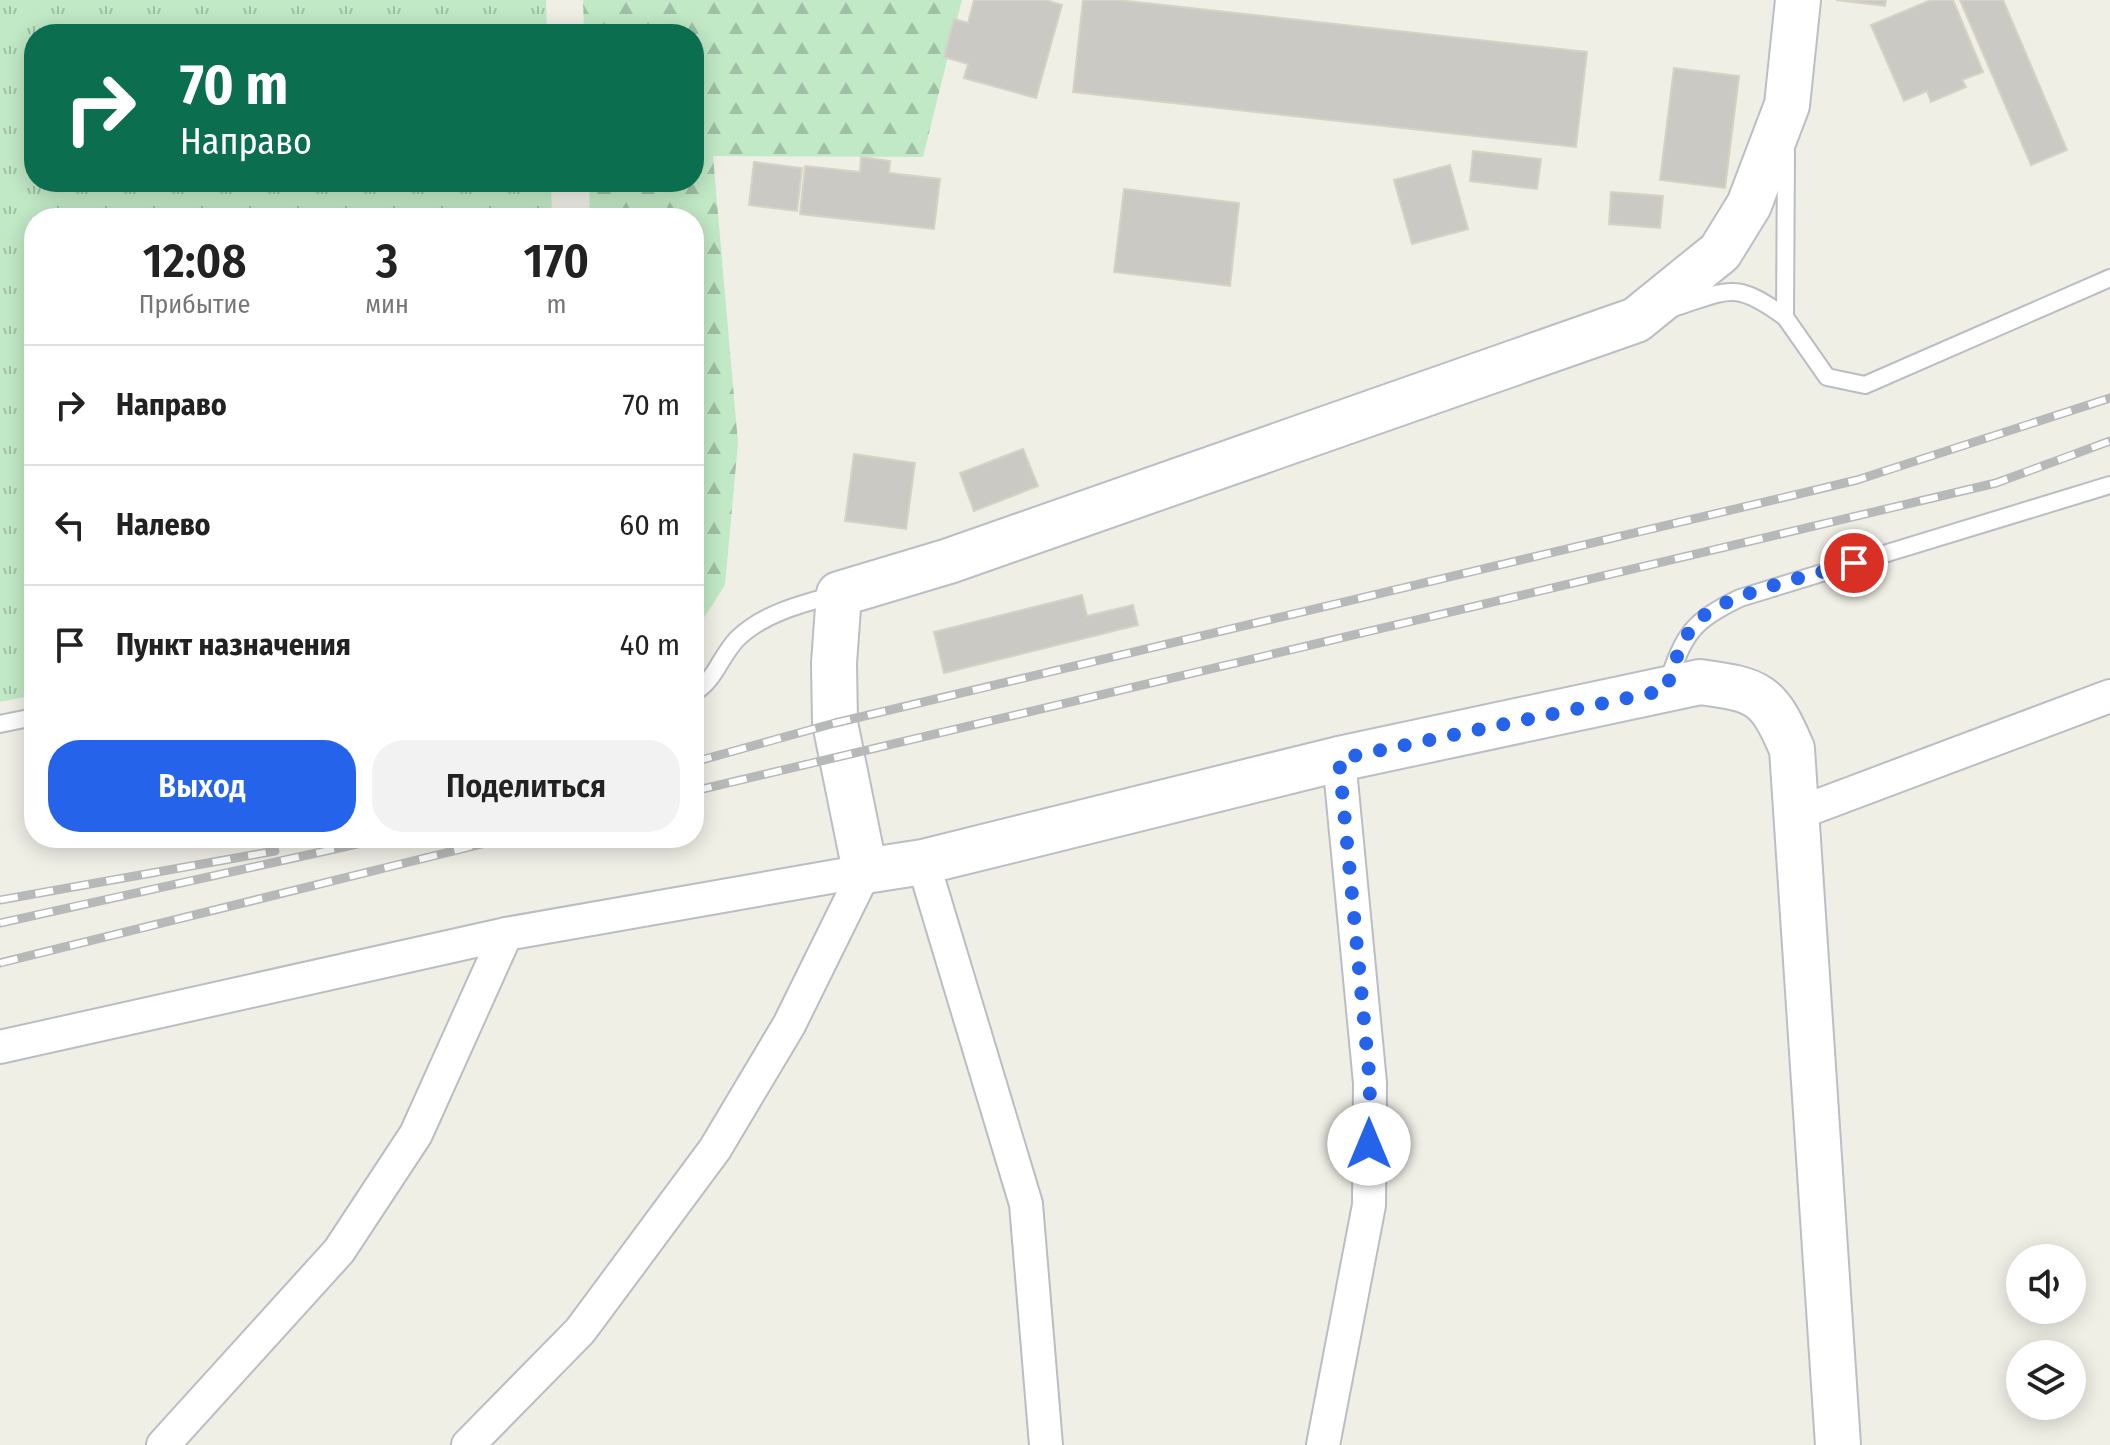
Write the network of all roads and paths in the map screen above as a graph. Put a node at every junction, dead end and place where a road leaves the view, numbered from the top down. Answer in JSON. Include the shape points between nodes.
{"nodes":[{"id":1,"x":1798,"y":0,"type":"edge"},
{"id":2,"x":1787,"y":105,"type":"junction"},
{"id":3,"x":2110,"y":278,"type":"edge"},
{"id":4,"x":1785,"y":317,"type":"junction"},
{"id":5,"x":1636,"y":320,"type":"junction"},
{"id":6,"x":2110,"y":485,"type":"edge"},
{"id":7,"x":839,"y":594,"type":"junction"},
{"id":8,"x":704,"y":687,"type":"edge"},
{"id":9,"x":1666,"y":690,"type":"junction"},
{"id":10,"x":2110,"y":696,"type":"edge"},
{"id":11,"x":24,"y":719,"type":"edge"},
{"id":12,"x":0,"y":724,"type":"edge"},
{"id":13,"x":1339,"y":759,"type":"junction"},
{"id":14,"x":1796,"y":814,"type":"junction"},
{"id":15,"x":923,"y":862,"type":"junction"},
{"id":16,"x":865,"y":871,"type":"junction"},
{"id":17,"x":506,"y":934,"type":"junction"},
{"id":18,"x":0,"y":1047,"type":"edge"},
{"id":19,"x":163,"y":1445,"type":"edge"},
{"id":20,"x":468,"y":1445,"type":"edge"},
{"id":21,"x":1046,"y":1445,"type":"edge"},
{"id":22,"x":1323,"y":1445,"type":"edge"},
{"id":23,"x":1838,"y":1445,"type":"edge"}],
"edges":[{"from":1,"to":2,"type":"street"},
{"from":2,"to":4,"type":"lane"},
{"from":2,"to":5,"type":"street","via":[[1749,205],[1720,252]]},
{"from":3,"to":4,"type":"lane","via":[[1865,385],[1827,377]]},
{"from":4,"to":5,"type":"lane","via":[[1753,294],[1728,291]]},
{"from":5,"to":7,"type":"street","via":[[949,561]]},
{"from":6,"to":9,"type":"lane","via":[[1740,598],[1702,617],[1680,646]]},
{"from":7,"to":8,"type":"lane","via":[[773,614],[737,639]]},
{"from":7,"to":16,"type":"street","via":[[835,723]]},
{"from":9,"to":13,"type":"street"},
{"from":9,"to":14,"type":"street","via":[[1700,682],[1748,689],[1776,712],[1792,749]]},
{"from":10,"to":14,"type":"street"},
{"from":11,"to":12,"type":"lane"},
{"from":13,"to":15,"type":"street"},
{"from":13,"to":22,"type":"street","via":[[1370,1083],[1369,1205]]},
{"from":14,"to":23,"type":"street"},
{"from":15,"to":16,"type":"street"},
{"from":15,"to":21,"type":"street","via":[[1026,1204]]},
{"from":16,"to":17,"type":"street"},
{"from":16,"to":20,"type":"street","via":[[789,1025],[715,1149],[580,1331]]},
{"from":17,"to":18,"type":"street"},
{"from":17,"to":19,"type":"street","via":[[416,1134],[339,1251]]}]}
